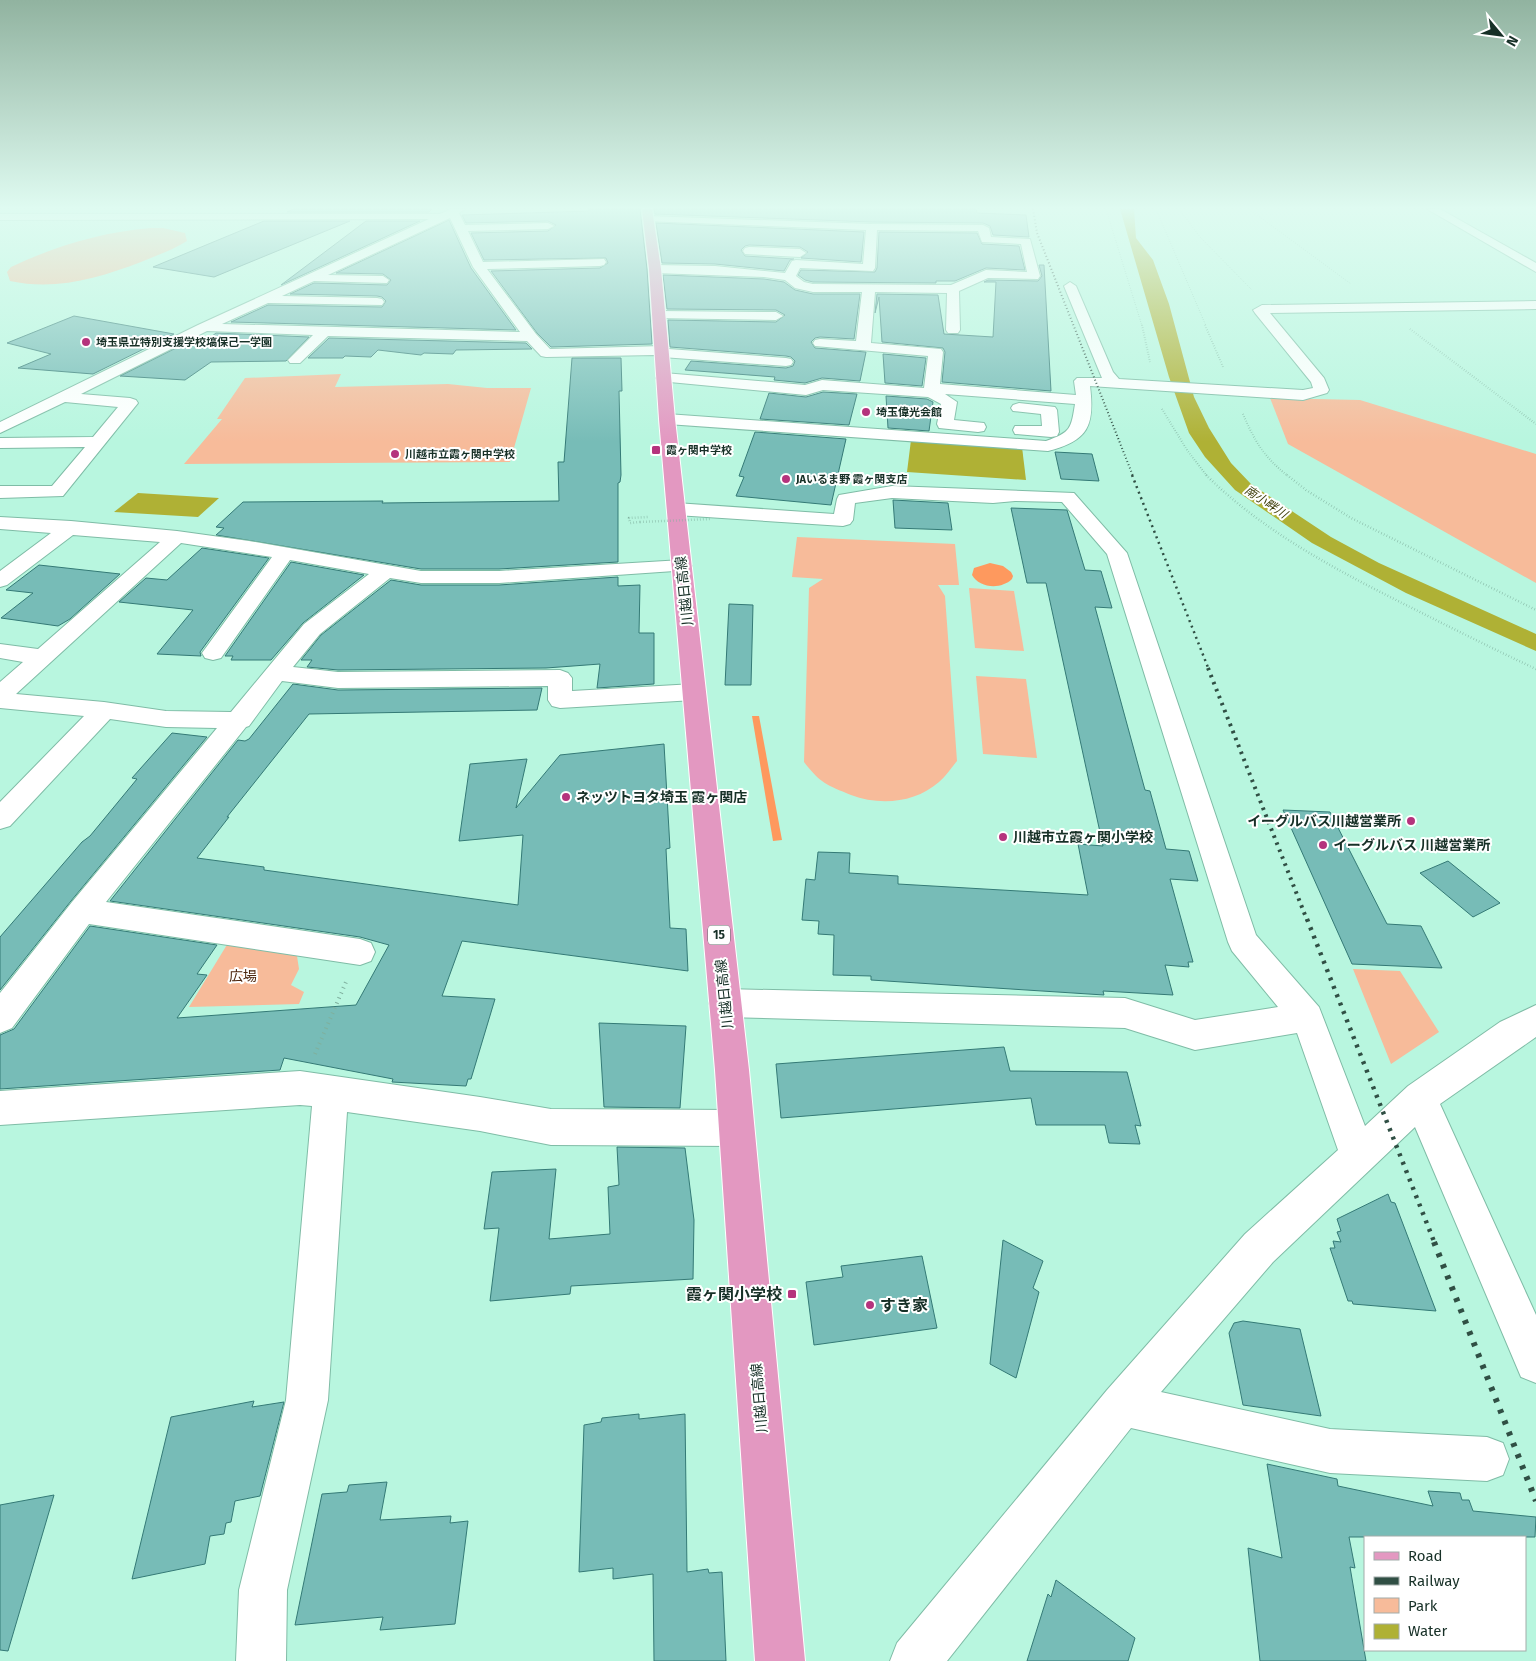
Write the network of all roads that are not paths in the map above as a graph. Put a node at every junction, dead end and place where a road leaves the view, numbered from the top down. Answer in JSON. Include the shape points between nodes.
{"nodes":[{"id":1,"x":1070,"y":286,"type":"dead end"},
{"id":2,"x":293,"y":287,"type":"edge"},
{"id":3,"x":494,"y":287,"type":"edge"},
{"id":4,"x":657,"y":287,"type":"edge"},
{"id":5,"x":807,"y":287,"type":"edge"},
{"id":6,"x":958,"y":287,"type":"edge"},
{"id":7,"x":869,"y":289,"type":"junction"},
{"id":8,"x":953,"y":289,"type":"junction"},
{"id":9,"x":264,"y":300,"type":"junction"},
{"id":10,"x":377,"y":302,"type":"dead end"},
{"id":11,"x":1536,"y":305,"type":"edge"},
{"id":12,"x":659,"y":315,"type":"junction"},
{"id":13,"x":776,"y":316,"type":"dead end"},
{"id":14,"x":203,"y":328,"type":"junction"},
{"id":15,"x":953,"y":330,"type":"dead end"},
{"id":16,"x":324,"y":332,"type":"junction"},
{"id":17,"x":531,"y":337,"type":"junction"},
{"id":18,"x":820,"y":343,"type":"dead end"},
{"id":19,"x":863,"y":346,"type":"junction"},
{"id":20,"x":295,"y":360,"type":"dead end"},
{"id":21,"x":786,"y":362,"type":"dead end"},
{"id":22,"x":694,"y":380,"type":"junction"},
{"id":23,"x":1113,"y":381,"type":"junction"},
{"id":24,"x":865,"y":382,"type":"dead end"},
{"id":25,"x":667,"y":384,"type":"junction"},
{"id":26,"x":761,"y":386,"type":"junction"},
{"id":27,"x":932,"y":388,"type":"junction"},
{"id":28,"x":62,"y":397,"type":"junction"},
{"id":29,"x":697,"y":397,"type":"dead end"},
{"id":30,"x":1084,"y":400,"type":"junction"},
{"id":31,"x":949,"y":402,"type":"junction"},
{"id":32,"x":749,"y":407,"type":"dead end"},
{"id":33,"x":0,"y":428,"type":"edge"},
{"id":34,"x":98,"y":442,"type":"junction"},
{"id":35,"x":0,"y":443,"type":"edge"},
{"id":36,"x":0,"y":492,"type":"edge"},
{"id":37,"x":664,"y":513,"type":"junction"},
{"id":38,"x":0,"y":523,"type":"edge"},
{"id":39,"x":71,"y":527,"type":"junction"},
{"id":40,"x":177,"y":537,"type":"junction"},
{"id":41,"x":285,"y":553,"type":"junction"},
{"id":42,"x":682,"y":566,"type":"junction"},
{"id":43,"x":387,"y":570,"type":"junction"},
{"id":44,"x":0,"y":581,"type":"edge"},
{"id":45,"x":0,"y":651,"type":"edge"},
{"id":46,"x":213,"y":653,"type":"dead end"},
{"id":47,"x":42,"y":657,"type":"junction"},
{"id":48,"x":278,"y":673,"type":"junction"},
{"id":49,"x":694,"y":692,"type":"junction"},
{"id":50,"x":0,"y":695,"type":"edge"},
{"id":51,"x":0,"y":700,"type":"edge"},
{"id":52,"x":104,"y":710,"type":"junction"},
{"id":53,"x":240,"y":720,"type":"junction"},
{"id":54,"x":0,"y":819,"type":"edge"},
{"id":55,"x":82,"y":911,"type":"junction"},
{"id":56,"x":360,"y":952,"type":"road end"},
{"id":57,"x":725,"y":1003,"type":"junction"},
{"id":58,"x":1307,"y":1017,"type":"junction"},
{"id":59,"x":0,"y":1018,"type":"edge"},
{"id":60,"x":1536,"y":1020,"type":"edge"},
{"id":61,"x":315,"y":1090,"type":"junction"},
{"id":62,"x":1420,"y":1098,"type":"junction"},
{"id":63,"x":0,"y":1108,"type":"edge"},
{"id":64,"x":736,"y":1128,"type":"junction"},
{"id":65,"x":1358,"y":1156,"type":"junction"},
{"id":66,"x":1536,"y":1362,"type":"edge"},
{"id":67,"x":1122,"y":1405,"type":"junction"},
{"id":68,"x":1487,"y":1459,"type":"dead end"},
{"id":69,"x":261,"y":1661,"type":"edge"},
{"id":70,"x":780,"y":1661,"type":"edge"},
{"id":71,"x":915,"y":1661,"type":"edge"}],
"edges":[{"from":1,"to":23,"type":"street","via":[[1106,374]]},
{"from":2,"to":9,"type":"street"},
{"from":3,"to":17,"type":"street"},
{"from":4,"to":12,"type":"main road","name":"川越日高線","number":"15"},
{"from":5,"to":7,"type":"street"},
{"from":6,"to":8,"type":"street"},
{"from":7,"to":8,"type":"street"},
{"from":7,"to":19,"type":"street"},
{"from":8,"to":15,"type":"street"},
{"from":9,"to":10,"type":"street"},
{"from":9,"to":14,"type":"street"},
{"from":11,"to":23,"type":"street","via":[[1260,310],[1319,381],[1321,390],[1313,394]]},
{"from":12,"to":13,"type":"street"},
{"from":12,"to":25,"type":"main road","name":"川越日高線","number":"15"},
{"from":14,"to":16,"type":"street"},
{"from":14,"to":28,"type":"street"},
{"from":16,"to":17,"type":"street"},
{"from":16,"to":20,"type":"street"},
{"from":17,"to":25,"type":"street","via":[[546,353]]},
{"from":18,"to":19,"type":"street"},
{"from":19,"to":27,"type":"street","via":[[936,352]]},
{"from":21,"to":25,"type":"street"},
{"from":22,"to":25,"type":"street"},
{"from":22,"to":26,"type":"street"},
{"from":22,"to":29,"type":"street"},
{"from":23,"to":30,"type":"street","via":[[1082,380]]},
{"from":24,"to":27,"type":"street"},
{"from":25,"to":30,"type":"street","via":[[1048,446],[1077,433]]},
{"from":25,"to":37,"type":"main road","name":"川越日高線","number":"15"},
{"from":26,"to":31,"type":"street","via":[[806,390],[822,384],[921,392]]},
{"from":26,"to":32,"type":"street"},
{"from":27,"to":30,"type":"street"},
{"from":28,"to":33,"type":"street"},
{"from":28,"to":34,"type":"street","via":[[130,403]]},
{"from":31,"to":31,"type":"street","via":[[1049,410],[1051,432],[946,424]]},
{"from":34,"to":35,"type":"street"},
{"from":34,"to":36,"type":"street","via":[[57,492]]},
{"from":37,"to":42,"type":"main road","name":"川越日高線","number":"15"},
{"from":37,"to":58,"type":"street","via":[[843,520],[846,499],[892,492],[1066,497],[1117,553],[1243,942]]},
{"from":38,"to":39,"type":"street"},
{"from":39,"to":40,"type":"street"},
{"from":39,"to":44,"type":"street"},
{"from":40,"to":41,"type":"street"},
{"from":40,"to":47,"type":"street"},
{"from":41,"to":43,"type":"street"},
{"from":41,"to":46,"type":"street"},
{"from":42,"to":43,"type":"street","via":[[470,577],[421,577]]},
{"from":42,"to":49,"type":"main road","name":"川越日高線","number":"15"},
{"from":43,"to":48,"type":"street","via":[[312,629]]},
{"from":45,"to":47,"type":"street"},
{"from":47,"to":50,"type":"street"},
{"from":48,"to":49,"type":"street","via":[[338,680],[560,678],[560,700]]},
{"from":48,"to":53,"type":"street"},
{"from":49,"to":57,"type":"main road","name":"川越日高線","number":"15"},
{"from":51,"to":52,"type":"street"},
{"from":52,"to":53,"type":"street","via":[[166,719]]},
{"from":52,"to":54,"type":"street"},
{"from":53,"to":55,"type":"street"},
{"from":55,"to":56,"type":"street"},
{"from":55,"to":59,"type":"street"},
{"from":57,"to":58,"type":"street","via":[[1125,1013],[1195,1035]]},
{"from":57,"to":64,"type":"main road","name":"川越日高線","number":"15"},
{"from":58,"to":65,"type":"street"},
{"from":60,"to":62,"type":"street","via":[[1512,1033]]},
{"from":61,"to":63,"type":"street"},
{"from":61,"to":64,"type":"street","via":[[551,1127]]},
{"from":61,"to":69,"type":"street","via":[[307,1400],[263,1590]]},
{"from":62,"to":65,"type":"street"},
{"from":62,"to":66,"type":"street"},
{"from":64,"to":70,"type":"main road","name":"川越日高線","number":"15"},
{"from":65,"to":67,"type":"street","via":[[1259,1248]]},
{"from":67,"to":68,"type":"street","via":[[1330,1451]]},
{"from":67,"to":71,"type":"street"}]}
